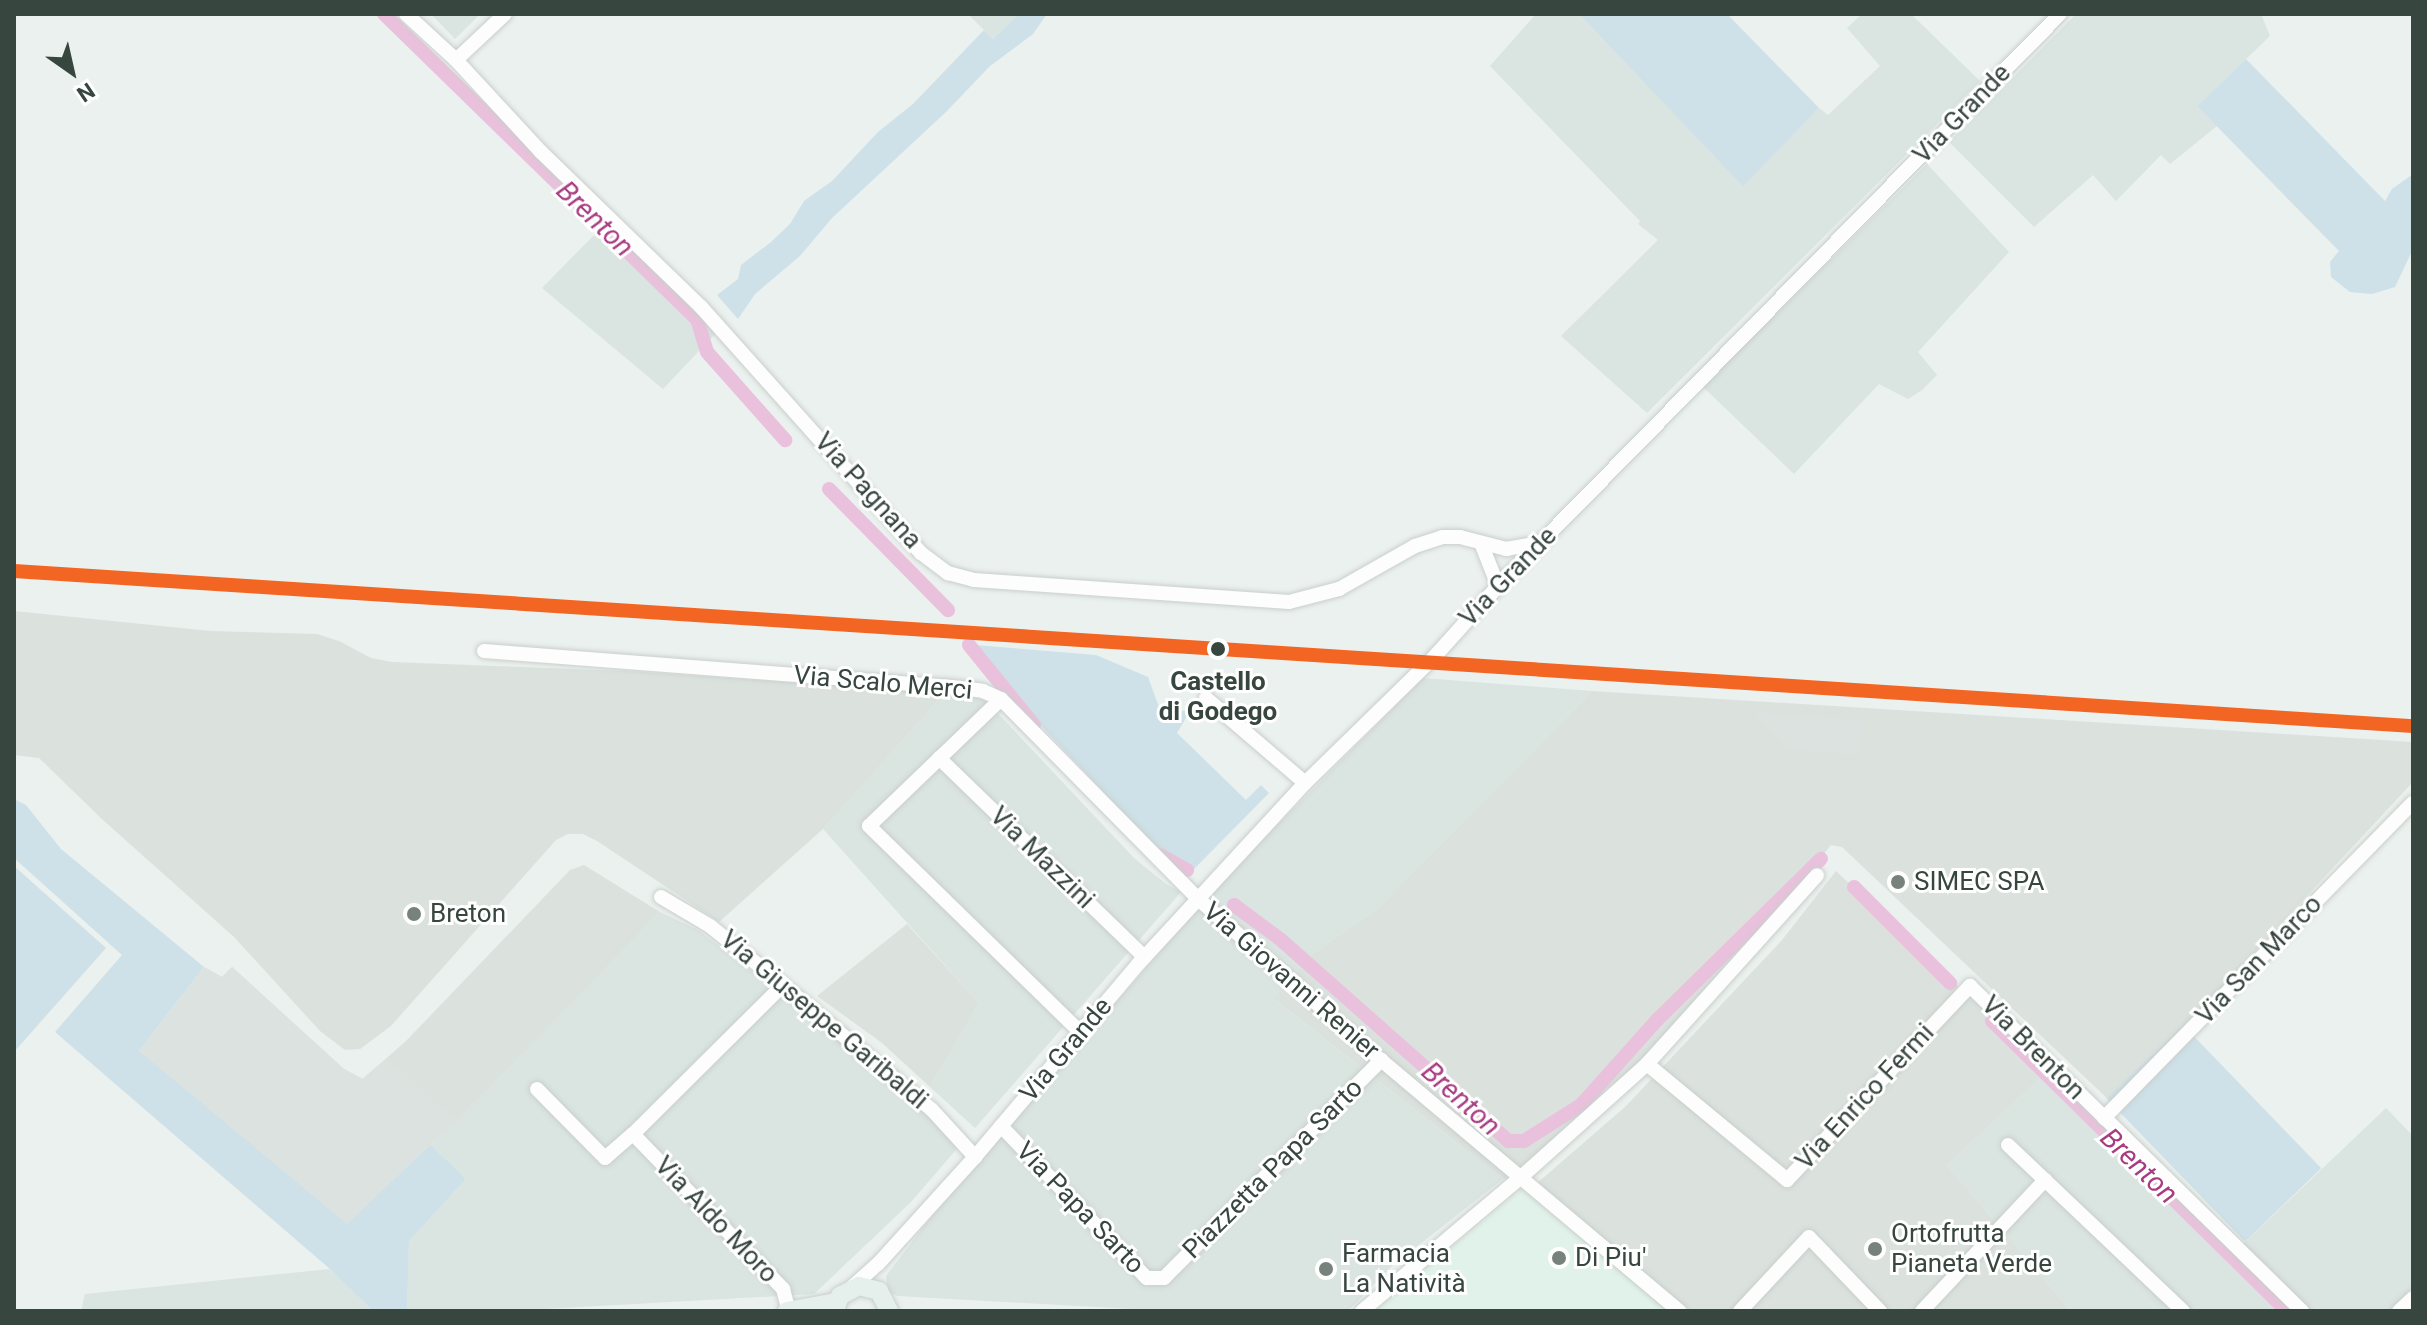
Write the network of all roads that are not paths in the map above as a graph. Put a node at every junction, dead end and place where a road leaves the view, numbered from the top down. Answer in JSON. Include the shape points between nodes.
{"nodes":[{"id":1,"x":406,"y":14,"type":"edge"},
{"id":2,"x":505,"y":14,"type":"edge"},
{"id":3,"x":2060,"y":14,"type":"edge"},
{"id":4,"x":456,"y":60,"type":"junction"},
{"id":5,"x":1481,"y":543,"type":"junction"},
{"id":6,"x":1541,"y":543,"type":"junction"},
{"id":7,"x":1506,"y":549,"type":"junction"},
{"id":8,"x":1490,"y":560,"type":"junction"},
{"id":9,"x":1514,"y":572,"type":"junction"},
{"id":10,"x":1498,"y":586,"type":"junction"},
{"id":11,"x":484,"y":651,"type":"dead end"},
{"id":12,"x":1206,"y":698,"type":"dead end"},
{"id":13,"x":1001,"y":699,"type":"junction"},
{"id":14,"x":939,"y":758,"type":"junction"},
{"id":15,"x":1305,"y":783,"type":"junction"},
{"id":16,"x":2413,"y":803,"type":"edge"},
{"id":17,"x":1817,"y":875,"type":"dead end"},
{"id":18,"x":661,"y":897,"type":"dead end"},
{"id":19,"x":1197,"y":898,"type":"junction"},
{"id":20,"x":1144,"y":957,"type":"junction"},
{"id":21,"x":783,"y":985,"type":"junction"},
{"id":22,"x":1970,"y":986,"type":"joint"},
{"id":23,"x":1080,"y":1032,"type":"junction"},
{"id":24,"x":1381,"y":1060,"type":"junction"},
{"id":25,"x":1647,"y":1064,"type":"junction"},
{"id":26,"x":537,"y":1089,"type":"dead end"},
{"id":27,"x":2104,"y":1118,"type":"junction"},
{"id":28,"x":1001,"y":1126,"type":"junction"},
{"id":29,"x":633,"y":1134,"type":"junction"},
{"id":30,"x":2008,"y":1145,"type":"dead end"},
{"id":31,"x":975,"y":1157,"type":"junction"},
{"id":32,"x":1520,"y":1178,"type":"junction"},
{"id":33,"x":2045,"y":1180,"type":"junction"},
{"id":34,"x":878,"y":1264,"type":"junction"},
{"id":35,"x":1164,"y":1278,"type":"joint"},
{"id":36,"x":851,"y":1288,"type":"junction"},
{"id":37,"x":2413,"y":1298,"type":"edge"},
{"id":38,"x":886,"y":1303,"type":"edge"},
{"id":39,"x":836,"y":1307,"type":"edge"},
{"id":40,"x":788,"y":1311,"type":"edge"},
{"id":41,"x":800,"y":1311,"type":"edge"},
{"id":42,"x":908,"y":1311,"type":"edge"},
{"id":43,"x":1362,"y":1311,"type":"edge"},
{"id":44,"x":1679,"y":1311,"type":"edge"},
{"id":45,"x":1740,"y":1311,"type":"edge"},
{"id":46,"x":1880,"y":1311,"type":"edge"},
{"id":47,"x":1922,"y":1311,"type":"edge"},
{"id":48,"x":2183,"y":1311,"type":"edge"},
{"id":49,"x":2302,"y":1311,"type":"edge"},
{"id":50,"x":2399,"y":1311,"type":"edge"}],
"edges":[{"from":1,"to":4,"type":"street","name":"Via Pagnana"},
{"from":2,"to":4,"type":"street"},
{"from":3,"to":6,"type":"street","name":"Via Grande"},
{"from":4,"to":5,"type":"street","name":"Via Pagnana","via":[[541,152],[701,307],[921,553],[948,573],[974,580],[1289,602],[1339,589],[1415,546],[1442,537]]},
{"from":5,"to":7,"type":"street","name":"Via Pagnana"},
{"from":5,"to":8,"type":"street"},
{"from":6,"to":7,"type":"street","name":"Via Pagnana"},
{"from":6,"to":9,"type":"street","name":"Via Grande"},
{"from":7,"to":9,"type":"street"},
{"from":8,"to":9,"type":"street"},
{"from":8,"to":10,"type":"street"},
{"from":9,"to":10,"type":"street","name":"Via Grande"},
{"from":10,"to":15,"type":"street","name":"Via Grande"},
{"from":11,"to":13,"type":"street","name":"Via Scalo Merci","via":[[952,687]]},
{"from":12,"to":15,"type":"street"},
{"from":13,"to":14,"type":"street"},
{"from":13,"to":19,"type":"street","name":"Via Scalo Merci"},
{"from":14,"to":20,"type":"street","name":"Via Mazzini"},
{"from":14,"to":23,"type":"street","via":[[869,826]]},
{"from":15,"to":19,"type":"street","name":"Via Grande"},
{"from":16,"to":27,"type":"street","name":"Via San Marco"},
{"from":17,"to":25,"type":"street"},
{"from":18,"to":21,"type":"street","name":"Via Giuseppe Garibaldi","via":[[710,926]]},
{"from":19,"to":20,"type":"street","name":"Via Grande"},
{"from":19,"to":24,"type":"street","name":"Via Giovanni Renier"},
{"from":20,"to":23,"type":"street","name":"Via Grande"},
{"from":21,"to":29,"type":"street","name":"Via Aldo Moro"},
{"from":21,"to":31,"type":"street","name":"Via Giuseppe Garibaldi","via":[[932,1110]]},
{"from":22,"to":25,"type":"street","name":"Via Enrico Fermi","via":[[1787,1180]]},
{"from":22,"to":27,"type":"street","name":"Via Brenton"},
{"from":23,"to":28,"type":"street","name":"Via Grande"},
{"from":24,"to":32,"type":"street","name":"Via Giovanni Renier"},
{"from":24,"to":35,"type":"street","name":"Piazzetta Papa Sarto"},
{"from":25,"to":32,"type":"street"},
{"from":26,"to":29,"type":"street","name":"Via Aldo Moro","via":[[605,1158]]},
{"from":27,"to":49,"type":"street","name":"Via Brenton"},
{"from":28,"to":31,"type":"street","name":"Via Grande"},
{"from":28,"to":35,"type":"street","name":"Via Papa Sarto","via":[[1147,1278]]},
{"from":29,"to":40,"type":"street","name":"Via Aldo Moro","via":[[783,1289]]},
{"from":30,"to":33,"type":"street"},
{"from":31,"to":34,"type":"street","name":"Via Grande"},
{"from":32,"to":43,"type":"street"},
{"from":32,"to":44,"type":"street","name":"Via Giovanni Renier"},
{"from":33,"to":47,"type":"street"},
{"from":33,"to":48,"type":"street"},
{"from":34,"to":36,"type":"street","name":"Via Grande"},
{"from":34,"to":38,"type":"street"},
{"from":36,"to":38,"type":"main road","via":[[864,1286]]},
{"from":36,"to":39,"type":"main road"},
{"from":37,"to":50,"type":"street"},
{"from":38,"to":42,"type":"main road"},
{"from":39,"to":41,"type":"main road"},
{"from":40,"to":41,"type":"main road"},
{"from":45,"to":46,"type":"street","via":[[1809,1237]]}]}
